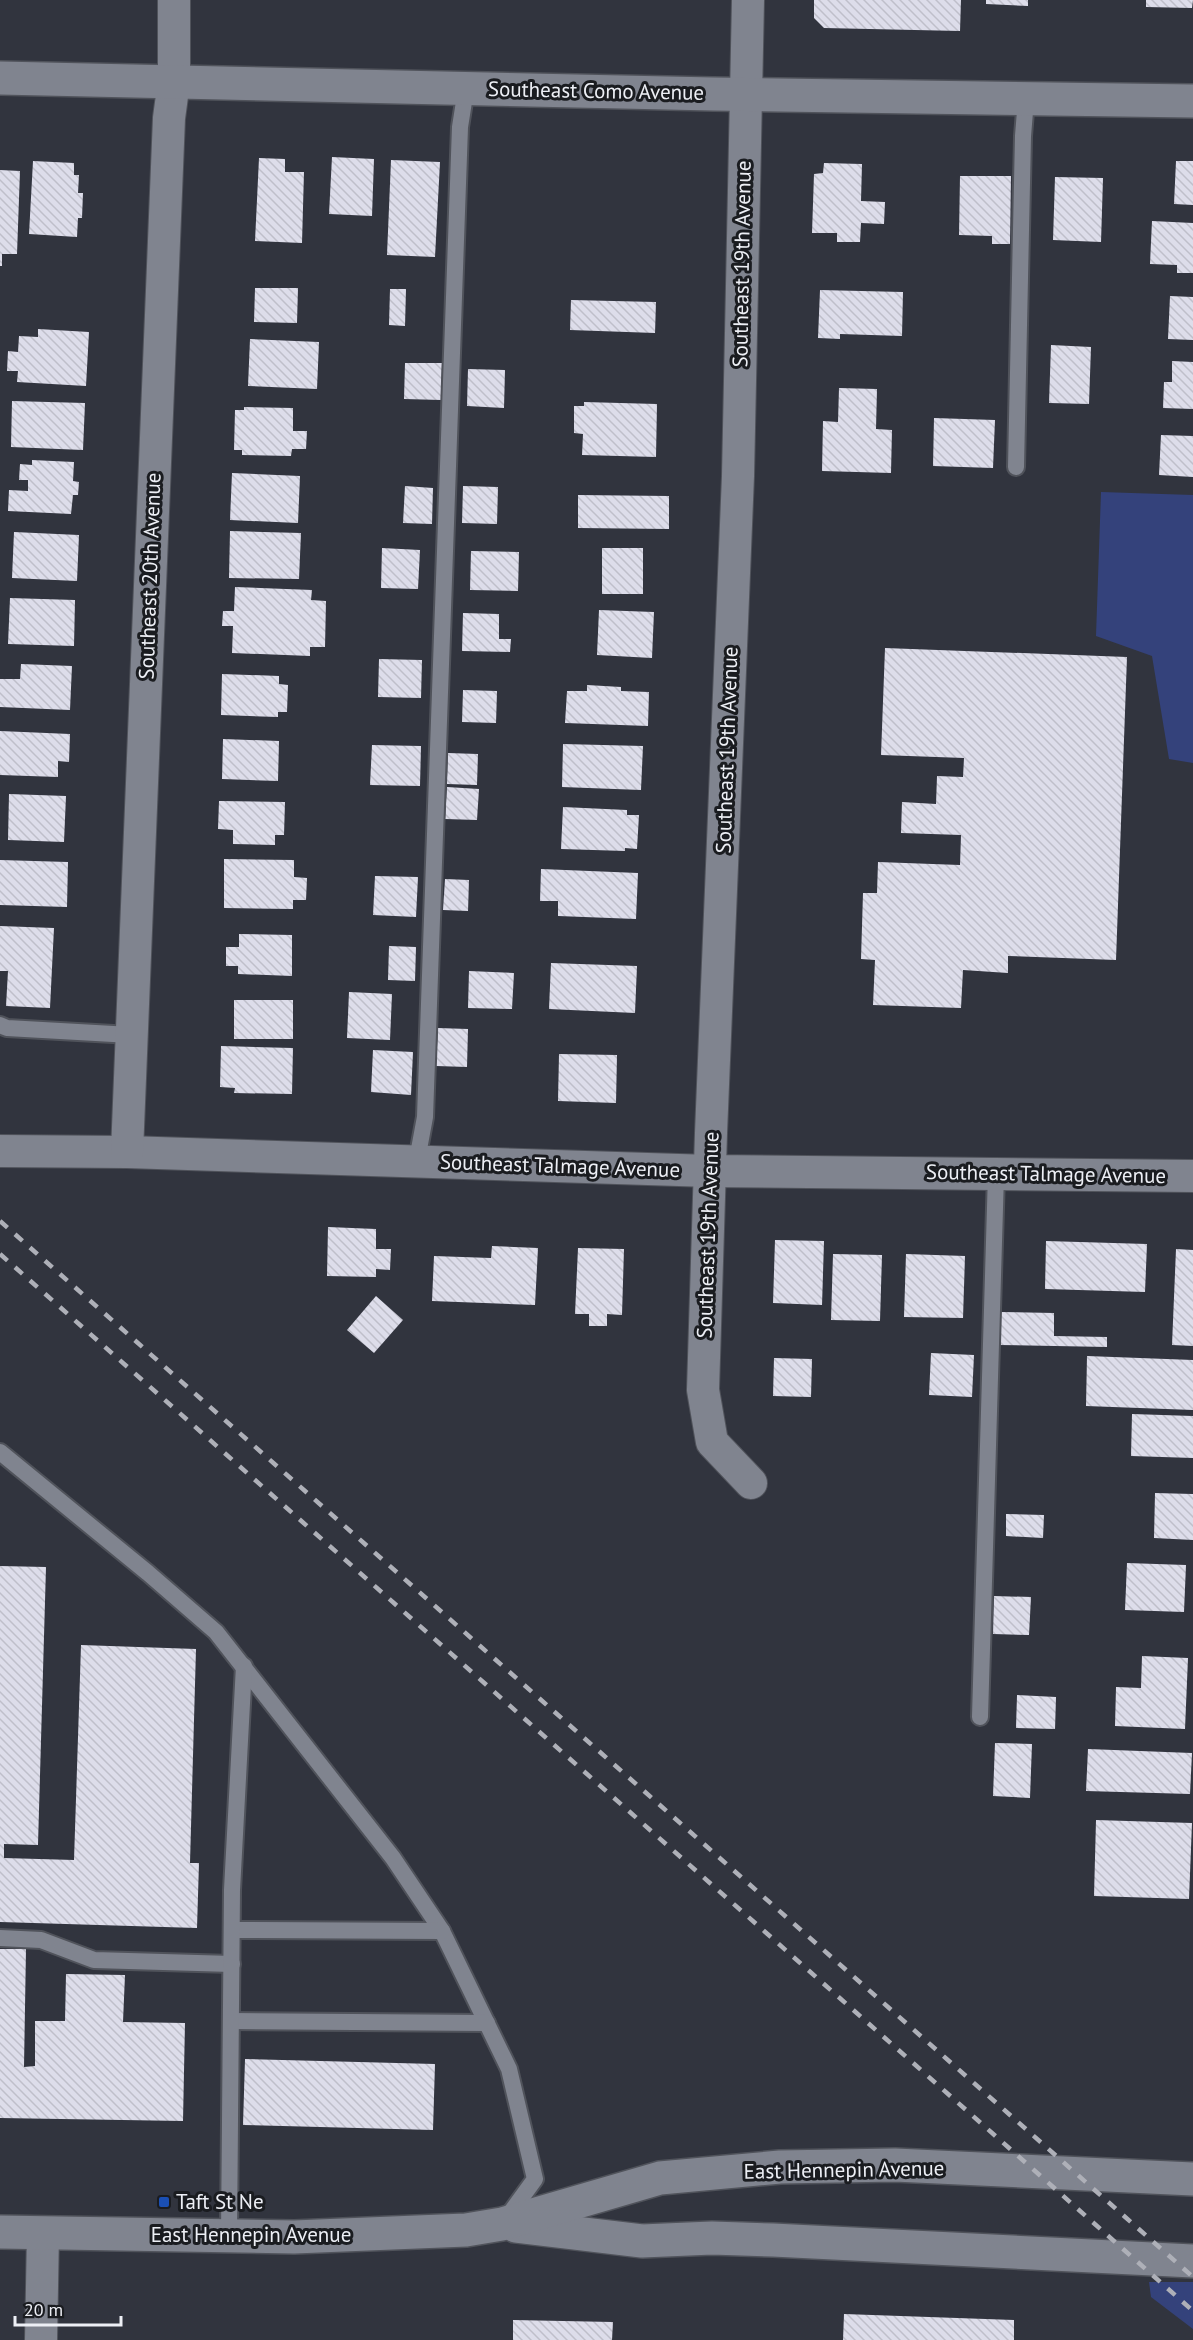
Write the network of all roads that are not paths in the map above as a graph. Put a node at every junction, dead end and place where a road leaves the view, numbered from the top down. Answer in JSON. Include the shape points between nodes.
{"nodes":[{"id":1,"x":174,"y":0,"type":"edge"},
{"id":2,"x":748,"y":0,"type":"edge"},
{"id":3,"x":0,"y":78,"type":"edge"},
{"id":4,"x":174,"y":81,"type":"junction"},
{"id":5,"x":466,"y":89,"type":"junction"},
{"id":6,"x":745,"y":94,"type":"junction"},
{"id":7,"x":1026,"y":99,"type":"junction"},
{"id":8,"x":1193,"y":101,"type":"edge"},
{"id":9,"x":1016,"y":467,"type":"dead end"},
{"id":10,"x":0,"y":1025,"type":"edge"},
{"id":11,"x":131,"y":1035,"type":"junction"},
{"id":12,"x":0,"y":1151,"type":"edge"},
{"id":13,"x":127,"y":1152,"type":"junction"},
{"id":14,"x":417,"y":1160,"type":"junction"},
{"id":15,"x":710,"y":1171,"type":"junction"},
{"id":16,"x":996,"y":1174,"type":"junction"},
{"id":17,"x":1193,"y":1176,"type":"edge"},
{"id":18,"x":0,"y":1452,"type":"edge"},
{"id":19,"x":751,"y":1483,"type":"dead end"},
{"id":20,"x":244,"y":1666,"type":"junction"},
{"id":21,"x":980,"y":1717,"type":"dead end"},
{"id":22,"x":232,"y":1929,"type":"junction"},
{"id":23,"x":442,"y":1932,"type":"junction"},
{"id":24,"x":0,"y":1938,"type":"edge"},
{"id":25,"x":231,"y":1964,"type":"junction"},
{"id":26,"x":231,"y":2021,"type":"junction"},
{"id":27,"x":487,"y":2023,"type":"junction"},
{"id":28,"x":1193,"y":2179,"type":"edge"},
{"id":29,"x":502,"y":2224,"type":"junction"},
{"id":30,"x":0,"y":2232,"type":"edge"},
{"id":31,"x":43,"y":2233,"type":"junction"},
{"id":32,"x":229,"y":2236,"type":"junction"},
{"id":33,"x":1193,"y":2261,"type":"edge"},
{"id":34,"x":41,"y":2340,"type":"edge"}],
"edges":[{"from":1,"to":4,"type":"street","name":"Southeast 20th Avenue"},
{"from":2,"to":6,"type":"street","name":"Southeast 19th Avenue"},
{"from":3,"to":4,"type":"main road","name":"Southeast Como Avenue"},
{"from":4,"to":5,"type":"main road","name":"Southeast Como Avenue"},
{"from":4,"to":11,"type":"street","name":"Southeast 20th Avenue","via":[[169,118]]},
{"from":5,"to":6,"type":"main road","name":"Southeast Como Avenue"},
{"from":5,"to":14,"type":"lane","via":[[460,127],[425,1117]]},
{"from":6,"to":7,"type":"main road","name":"Southeast Como Avenue"},
{"from":6,"to":15,"type":"street","name":"Southeast 19th Avenue","via":[[738,476]]},
{"from":7,"to":8,"type":"main road","name":"Southeast Como Avenue"},
{"from":7,"to":9,"type":"lane"},
{"from":10,"to":11,"type":"lane"},
{"from":11,"to":13,"type":"street","name":"Southeast 20th Avenue"},
{"from":12,"to":13,"type":"street","name":"Southeast Talmage Avenue"},
{"from":13,"to":14,"type":"street","name":"Southeast Talmage Avenue"},
{"from":14,"to":15,"type":"street","name":"Southeast Talmage Avenue"},
{"from":15,"to":16,"type":"street","name":"Southeast Talmage Avenue"},
{"from":15,"to":19,"type":"street","name":"Southeast 19th Avenue","via":[[703,1390],[712,1442]]},
{"from":16,"to":17,"type":"street","name":"Southeast Talmage Avenue"},
{"from":16,"to":21,"type":"lane"},
{"from":18,"to":20,"type":"lane","via":[[216,1632]]},
{"from":20,"to":22,"type":"lane"},
{"from":20,"to":23,"type":"lane","via":[[393,1858]]},
{"from":22,"to":23,"type":"lane"},
{"from":22,"to":25,"type":"lane"},
{"from":23,"to":27,"type":"lane"},
{"from":24,"to":25,"type":"lane","via":[[41,1940],[94,1960]]},
{"from":25,"to":26,"type":"lane"},
{"from":26,"to":27,"type":"lane"},
{"from":26,"to":32,"type":"lane"},
{"from":27,"to":29,"type":"lane","via":[[509,2068],[535,2179]]},
{"from":28,"to":29,"type":"main road","name":"East Hennepin Avenue","via":[[895,2166],[780,2167],[660,2178]]},
{"from":29,"to":32,"type":"main road","name":"East Hennepin Avenue","via":[[466,2230],[346,2236]]},
{"from":29,"to":33,"type":"main road","name":"East Hennepin Avenue","via":[[642,2241],[712,2238]]},
{"from":30,"to":31,"type":"main road","name":"East Hennepin Avenue"},
{"from":31,"to":32,"type":"main road","name":"East Hennepin Avenue"},
{"from":31,"to":34,"type":"street"}]}
